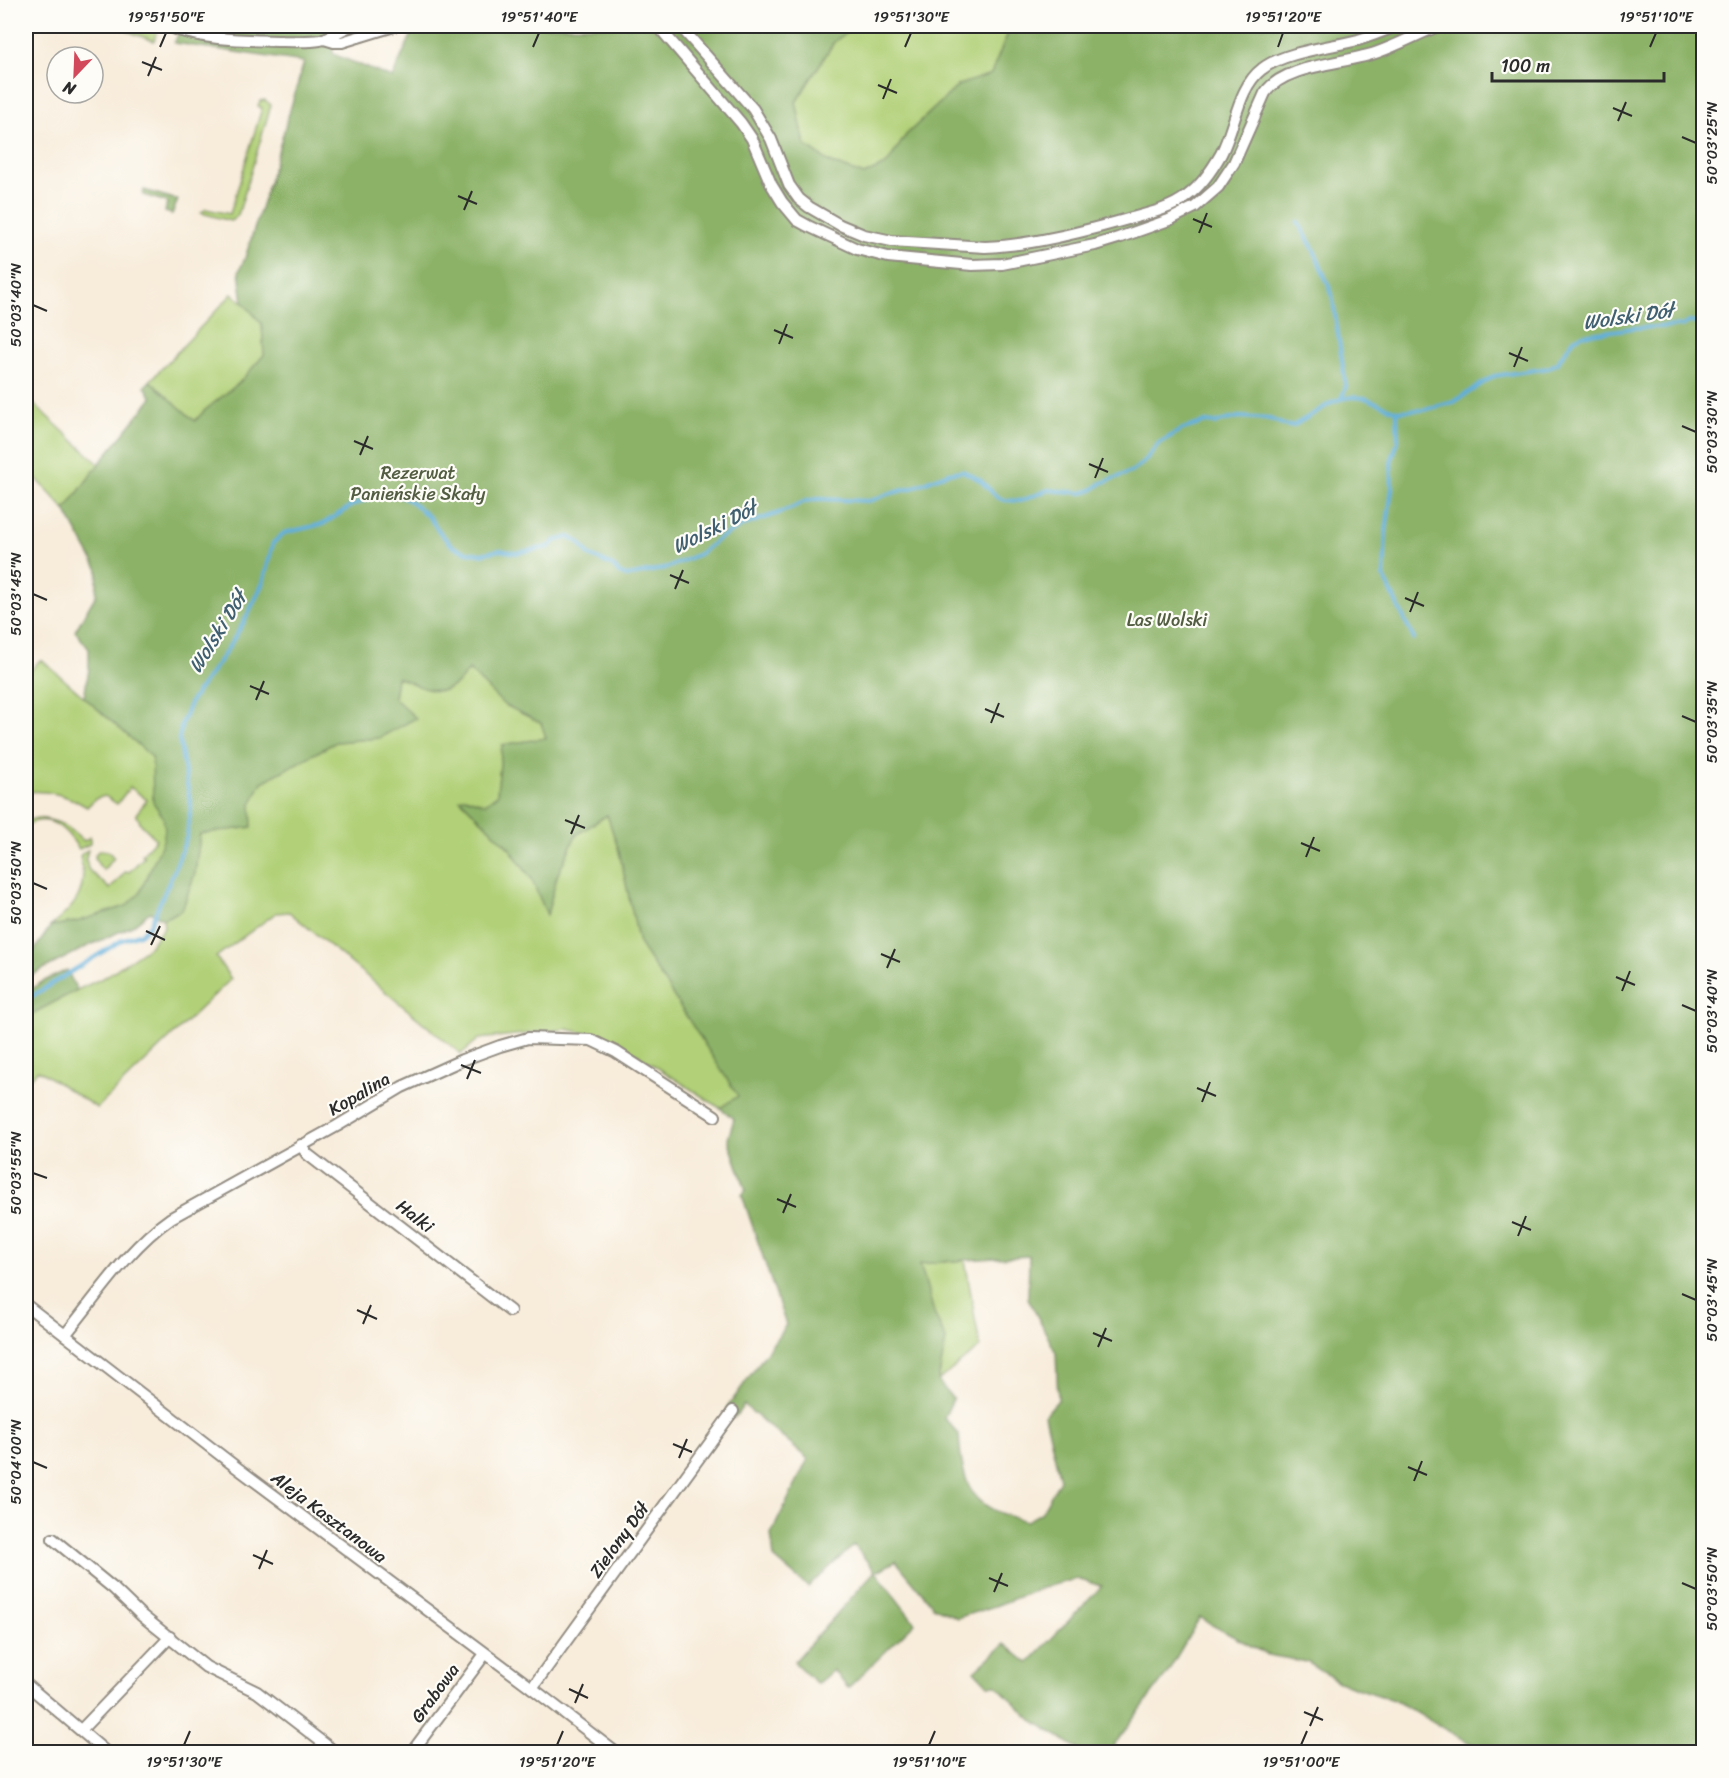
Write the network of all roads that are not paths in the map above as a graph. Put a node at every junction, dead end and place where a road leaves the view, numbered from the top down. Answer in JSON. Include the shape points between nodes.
{"nodes":[{"id":1,"x":168,"y":26,"type":"edge"},
{"id":2,"x":350,"y":26,"type":"edge"},
{"id":3,"x":394,"y":26,"type":"edge"},
{"id":4,"x":658,"y":26,"type":"edge"},
{"id":5,"x":680,"y":26,"type":"edge"},
{"id":6,"x":1396,"y":26,"type":"edge"},
{"id":7,"x":1438,"y":26,"type":"edge"},
{"id":8,"x":324,"y":39,"type":"junction"},
{"id":9,"x":714,"y":1116,"type":"dead end"},
{"id":10,"x":301,"y":1145,"type":"junction"},
{"id":11,"x":26,"y":1305,"type":"edge"},
{"id":12,"x":510,"y":1311,"type":"dead end"},
{"id":13,"x":65,"y":1335,"type":"junction"},
{"id":14,"x":733,"y":1411,"type":"dead end"},
{"id":15,"x":53,"y":1539,"type":"dead end"},
{"id":16,"x":170,"y":1637,"type":"junction"},
{"id":17,"x":484,"y":1654,"type":"junction"},
{"id":18,"x":26,"y":1684,"type":"edge"},
{"id":19,"x":532,"y":1688,"type":"junction"},
{"id":20,"x":81,"y":1731,"type":"junction"},
{"id":21,"x":106,"y":1752,"type":"edge"},
{"id":22,"x":335,"y":1752,"type":"edge"},
{"id":23,"x":412,"y":1752,"type":"edge"},
{"id":24,"x":615,"y":1752,"type":"edge"}],
"edges":[{"from":1,"to":8,"type":"street","via":[[225,38]]},
{"from":2,"to":8,"type":"street"},
{"from":3,"to":8,"type":"street","via":[[342,42]]},
{"from":4,"to":7,"type":"street","via":[[741,123],[771,184],[797,220],[873,254],[972,265],[1002,264],[1095,245],[1183,214],[1207,198],[1222,181],[1265,93],[1277,80],[1377,53]]},
{"from":5,"to":6,"type":"street","via":[[753,109],[771,139],[789,185],[809,207],[864,235],[901,242],[985,247],[1093,229],[1163,209],[1186,198],[1218,160],[1250,82],[1261,69]]},
{"from":9,"to":10,"type":"street","name":"Kopalina","via":[[591,1040],[528,1038],[462,1060],[402,1087]]},
{"from":10,"to":12,"type":"street","name":"Halki","via":[[307,1154]]},
{"from":10,"to":13,"type":"street","name":"Kopalina","via":[[160,1226],[132,1252]]},
{"from":11,"to":13,"type":"street","name":"Aleja Kasztanowa"},
{"from":13,"to":17,"type":"street","name":"Aleja Kasztanowa"},
{"from":14,"to":19,"type":"street","name":"Zielony Dół"},
{"from":15,"to":16,"type":"street"},
{"from":16,"to":20,"type":"street"},
{"from":16,"to":22,"type":"street","via":[[206,1668],[257,1692]]},
{"from":17,"to":19,"type":"street","name":"Aleja Kasztanowa"},
{"from":17,"to":23,"type":"street","name":"Grabowa"},
{"from":18,"to":20,"type":"street"},
{"from":19,"to":24,"type":"street","name":"Aleja Kasztanowa"},
{"from":20,"to":21,"type":"street"}]}
